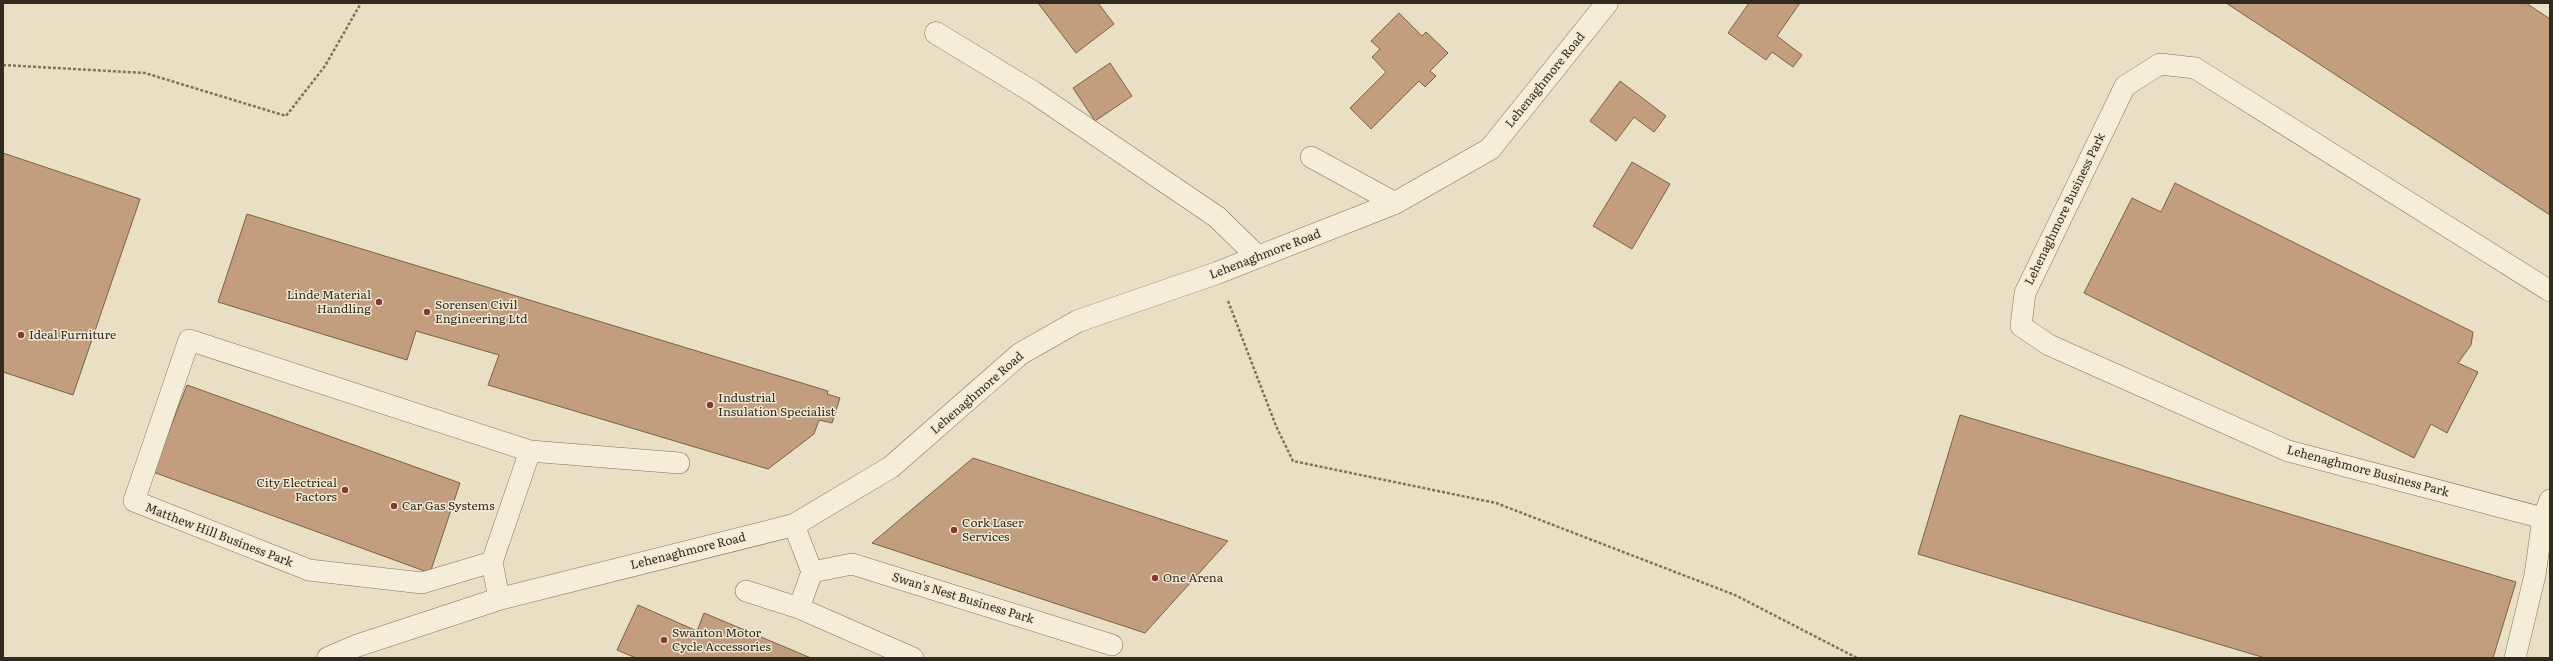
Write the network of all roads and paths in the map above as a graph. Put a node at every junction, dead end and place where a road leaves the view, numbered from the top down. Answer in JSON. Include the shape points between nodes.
{"nodes":[{"id":1,"x":361,"y":3,"type":"edge"},
{"id":2,"x":1607,"y":3,"type":"edge"},
{"id":3,"x":936,"y":33,"type":"dead end"},
{"id":4,"x":3,"y":65,"type":"edge"},
{"id":5,"x":1311,"y":157,"type":"dead end"},
{"id":6,"x":1395,"y":203,"type":"junction"},
{"id":7,"x":1258,"y":256,"type":"junction"},
{"id":8,"x":1218,"y":273,"type":"junction"},
{"id":9,"x":2550,"y":291,"type":"edge"},
{"id":10,"x":530,"y":451,"type":"junction"},
{"id":11,"x":679,"y":463,"type":"dead end"},
{"id":12,"x":2547,"y":509,"type":"edge"},
{"id":13,"x":794,"y":525,"type":"junction"},
{"id":14,"x":492,"y":562,"type":"junction"},
{"id":15,"x":812,"y":572,"type":"junction"},
{"id":16,"x":746,"y":591,"type":"dead end"},
{"id":17,"x":499,"y":598,"type":"junction"},
{"id":18,"x":799,"y":608,"type":"junction"},
{"id":19,"x":1112,"y":644,"type":"dead end"},
{"id":20,"x":328,"y":658,"type":"edge"},
{"id":21,"x":913,"y":658,"type":"edge"},
{"id":22,"x":1857,"y":658,"type":"edge"},
{"id":23,"x":2515,"y":658,"type":"edge"}],
"edges":[{"from":1,"to":4,"type":"path","via":[[325,66],[286,116],[145,73]]},
{"from":2,"to":6,"type":"street","name":"Lehenaghmore Road","via":[[1490,149]]},
{"from":3,"to":7,"type":"street","via":[[1033,92],[1216,217]]},
{"from":5,"to":6,"type":"lane"},
{"from":6,"to":7,"type":"street","name":"Lehenaghmore Road"},
{"from":7,"to":8,"type":"street","name":"Lehenaghmore Road"},
{"from":8,"to":13,"type":"street","name":"Lehenaghmore Road","via":[[1078,321],[1020,354],[891,467]]},
{"from":8,"to":22,"type":"path","via":[[1276,426],[1293,461],[1496,503],[1735,595]]},
{"from":9,"to":12,"type":"lane","name":"Lehenaghmore Business Park","via":[[2195,68],[2160,64],[2125,86],[2024,293],[2021,326],[2049,345],[2288,451]]},
{"from":10,"to":11,"type":"lane","name":"Matthew Hill Business Park"},
{"from":10,"to":14,"type":"lane"},
{"from":10,"to":14,"type":"lane","name":"Matthew Hill Business Park","via":[[189,340],[134,502],[309,570],[422,583]]},
{"from":12,"to":23,"type":"lane"},
{"from":13,"to":15,"type":"lane"},
{"from":13,"to":17,"type":"street","name":"Lehenaghmore Road"},
{"from":14,"to":17,"type":"lane"},
{"from":15,"to":18,"type":"lane"},
{"from":15,"to":19,"type":"lane","name":"Swan's Nest Business Park","via":[[852,564]]},
{"from":16,"to":18,"type":"lane"},
{"from":17,"to":20,"type":"street","name":"Lehenaghmore Road","via":[[356,646]]},
{"from":18,"to":21,"type":"lane"}]}
